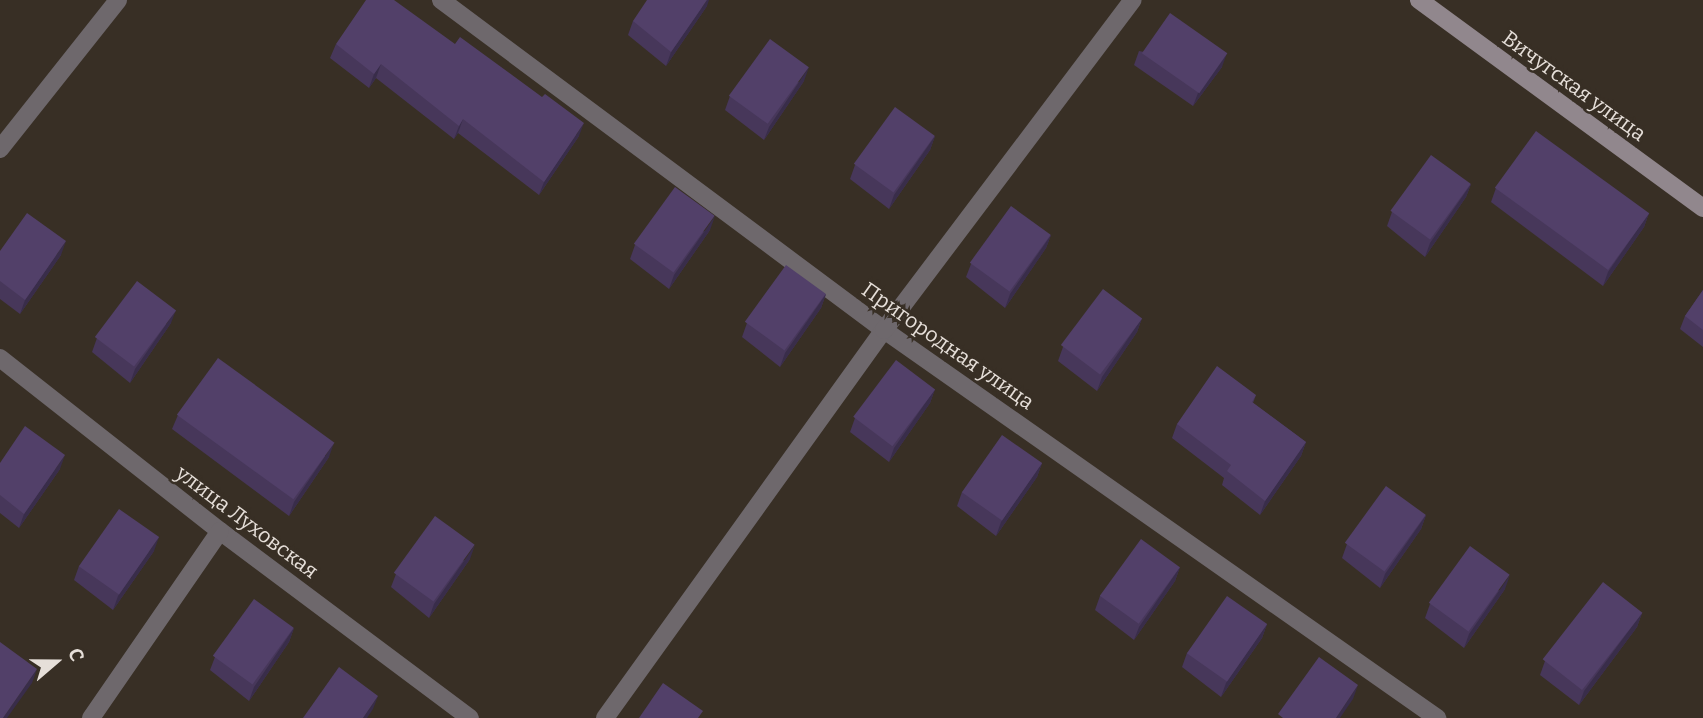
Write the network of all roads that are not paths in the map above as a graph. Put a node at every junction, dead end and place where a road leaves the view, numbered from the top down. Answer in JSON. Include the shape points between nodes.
{"nodes":[{"id":1,"x":118,"y":0,"type":"edge"},
{"id":2,"x":441,"y":0,"type":"edge"},
{"id":3,"x":1133,"y":0,"type":"edge"},
{"id":4,"x":1419,"y":0,"type":"edge"},
{"id":5,"x":0,"y":149,"type":"edge"},
{"id":6,"x":1703,"y":208,"type":"edge"},
{"id":7,"x":884,"y":330,"type":"junction"},
{"id":8,"x":0,"y":358,"type":"edge"},
{"id":9,"x":220,"y":531,"type":"junction"},
{"id":10,"x":91,"y":718,"type":"edge"},
{"id":11,"x":470,"y":718,"type":"edge"},
{"id":12,"x":605,"y":718,"type":"edge"},
{"id":13,"x":1437,"y":718,"type":"edge"}],
"edges":[{"from":1,"to":5,"type":"street"},
{"from":2,"to":7,"type":"street","name":"Пригородная улица"},
{"from":3,"to":7,"type":"street"},
{"from":4,"to":6,"type":"main road","name":"Вичугская улица"},
{"from":7,"to":12,"type":"street"},
{"from":7,"to":13,"type":"street","name":"Пригородная улица"},
{"from":8,"to":9,"type":"street","name":"улица Луховская"},
{"from":9,"to":10,"type":"street"},
{"from":9,"to":11,"type":"street","name":"улица Луховская"}]}
